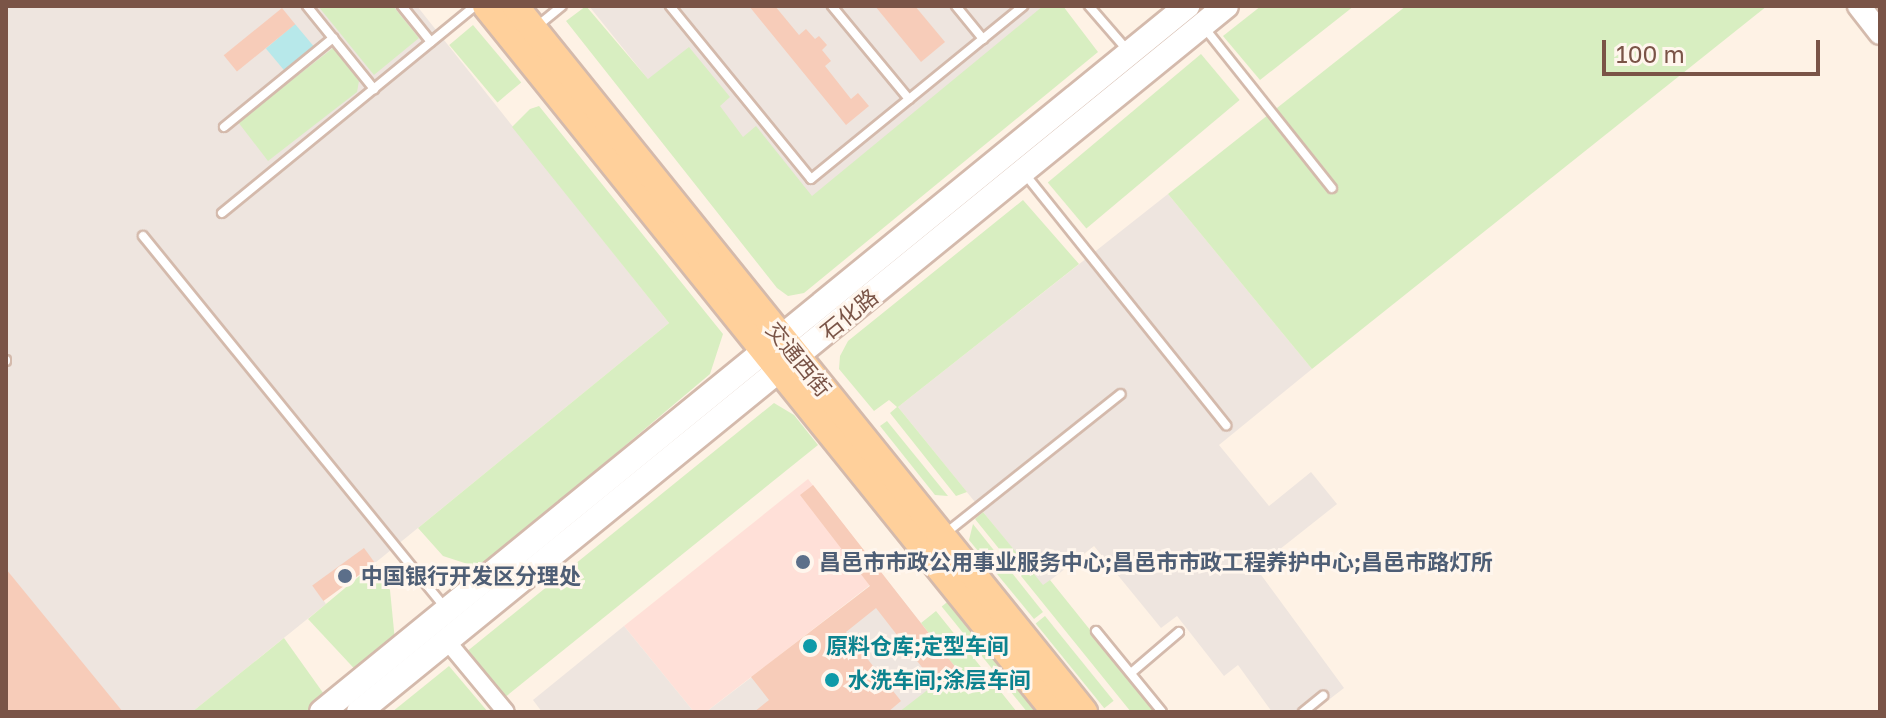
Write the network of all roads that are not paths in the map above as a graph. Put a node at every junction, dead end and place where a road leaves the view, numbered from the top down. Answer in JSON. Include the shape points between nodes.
{"nodes":[{"id":1,"x":307,"y":6,"type":"edge"},
{"id":2,"x":402,"y":6,"type":"edge"},
{"id":3,"x":475,"y":6,"type":"edge"},
{"id":4,"x":486,"y":6,"type":"edge"},
{"id":5,"x":515,"y":6,"type":"edge"},
{"id":6,"x":562,"y":6,"type":"edge"},
{"id":7,"x":670,"y":6,"type":"edge"},
{"id":8,"x":832,"y":6,"type":"edge"},
{"id":9,"x":956,"y":6,"type":"edge"},
{"id":10,"x":1023,"y":6,"type":"edge"},
{"id":11,"x":1089,"y":6,"type":"edge"},
{"id":12,"x":1187,"y":6,"type":"edge"},
{"id":13,"x":1226,"y":6,"type":"edge"},
{"id":14,"x":1859,"y":6,"type":"edge"},
{"id":15,"x":1202,"y":25,"type":"junction"},
{"id":16,"x":1880,"y":33,"type":"edge"},
{"id":17,"x":525,"y":36,"type":"junction"},
{"id":18,"x":333,"y":38,"type":"junction"},
{"id":19,"x":983,"y":39,"type":"junction"},
{"id":20,"x":431,"y":42,"type":"junction"},
{"id":21,"x":1129,"y":53,"type":"junction"},
{"id":22,"x":374,"y":89,"type":"junction"},
{"id":23,"x":909,"y":99,"type":"junction"},
{"id":24,"x":224,"y":127,"type":"dead end"},
{"id":25,"x":1007,"y":152,"type":"junction"},
{"id":26,"x":1023,"y":172,"type":"junction"},
{"id":27,"x":1332,"y":188,"type":"dead end"},
{"id":28,"x":222,"y":213,"type":"dead end"},
{"id":29,"x":143,"y":236,"type":"dead end"},
{"id":30,"x":780,"y":353,"type":"junction"},
{"id":31,"x":1121,"y":394,"type":"dead end"},
{"id":32,"x":1226,"y":425,"type":"dead end"},
{"id":33,"x":942,"y":536,"type":"junction"},
{"id":34,"x":446,"y":610,"type":"junction"},
{"id":35,"x":1096,"y":631,"type":"dead end"},
{"id":36,"x":1179,"y":632,"type":"dead end"},
{"id":37,"x":447,"y":641,"type":"junction"},
{"id":38,"x":1131,"y":673,"type":"junction"},
{"id":39,"x":1323,"y":696,"type":"dead end"},
{"id":40,"x":322,"y":712,"type":"edge"},
{"id":41,"x":359,"y":712,"type":"edge"},
{"id":42,"x":506,"y":712,"type":"edge"},
{"id":43,"x":1055,"y":712,"type":"edge"},
{"id":44,"x":1084,"y":712,"type":"edge"},
{"id":45,"x":1162,"y":712,"type":"edge"},
{"id":46,"x":1303,"y":712,"type":"edge"}],
"edges":[{"from":1,"to":18,"type":"lane"},
{"from":2,"to":20,"type":"lane"},
{"from":3,"to":20,"type":"lane"},
{"from":4,"to":17,"type":"main road","name":"交通西街"},
{"from":5,"to":17,"type":"main road","name":"交通西街"},
{"from":6,"to":17,"type":"lane"},
{"from":7,"to":23,"type":"lane","via":[[811,179]]},
{"from":8,"to":23,"type":"lane"},
{"from":9,"to":19,"type":"lane"},
{"from":10,"to":19,"type":"lane"},
{"from":11,"to":21,"type":"lane"},
{"from":12,"to":21,"type":"main road","name":"石化路"},
{"from":13,"to":15,"type":"main road","name":"石化路"},
{"from":14,"to":16,"type":"street"},
{"from":15,"to":26,"type":"main road","name":"石化路"},
{"from":15,"to":27,"type":"lane"},
{"from":17,"to":30,"type":"main road","name":"交通西街"},
{"from":18,"to":22,"type":"lane"},
{"from":18,"to":24,"type":"lane"},
{"from":19,"to":23,"type":"lane"},
{"from":20,"to":22,"type":"lane"},
{"from":21,"to":25,"type":"main road","name":"石化路"},
{"from":22,"to":28,"type":"lane"},
{"from":25,"to":26,"type":"lane"},
{"from":25,"to":30,"type":"main road","name":"石化路"},
{"from":26,"to":30,"type":"main road","name":"石化路"},
{"from":26,"to":32,"type":"lane"},
{"from":29,"to":34,"type":"lane"},
{"from":30,"to":33,"type":"main road","name":"交通西街"},
{"from":30,"to":34,"type":"main road","name":"石化路"},
{"from":30,"to":37,"type":"main road","name":"石化路"},
{"from":30,"to":43,"type":"main road","name":"交通西街"},
{"from":31,"to":33,"type":"lane"},
{"from":33,"to":44,"type":"main road","name":"交通西街"},
{"from":34,"to":40,"type":"main road","name":"石化路"},
{"from":35,"to":38,"type":"lane"},
{"from":36,"to":38,"type":"lane"},
{"from":37,"to":41,"type":"main road","name":"石化路"},
{"from":37,"to":42,"type":"street"},
{"from":38,"to":45,"type":"lane"},
{"from":39,"to":46,"type":"lane"}]}
